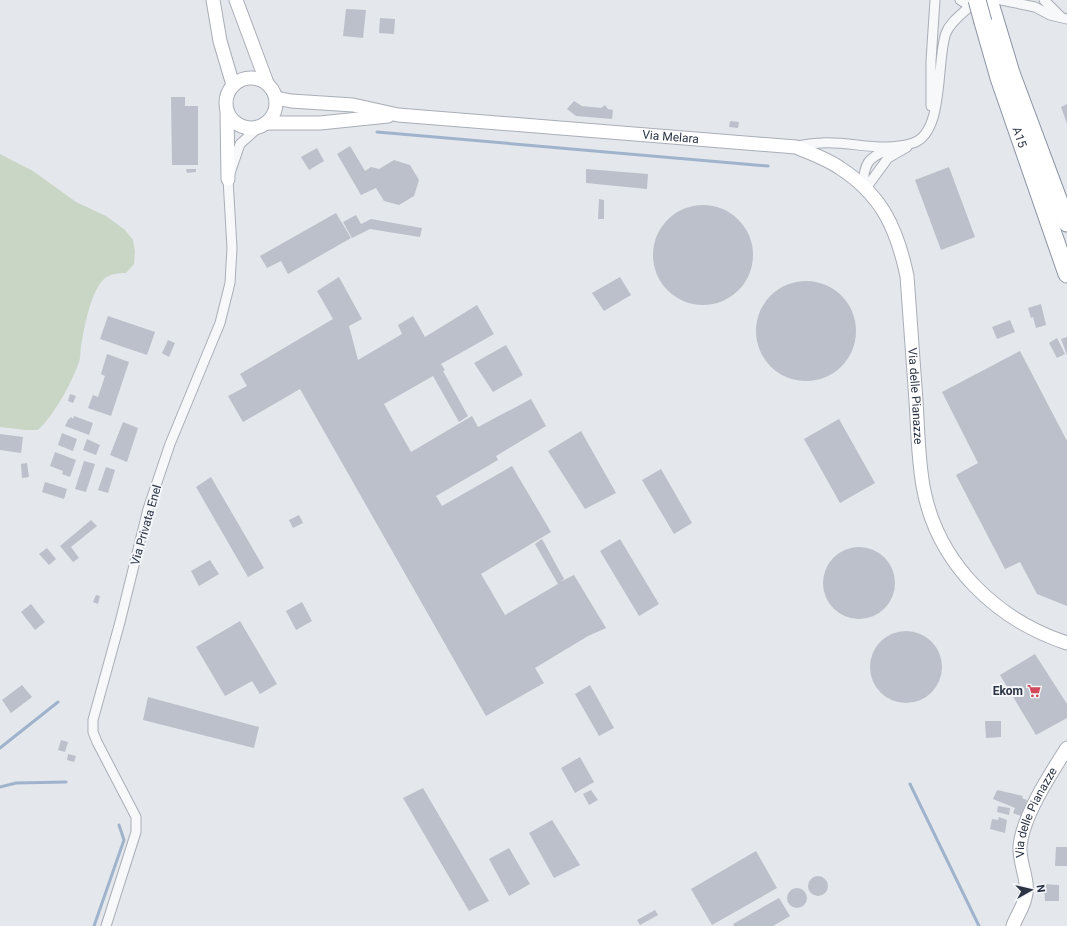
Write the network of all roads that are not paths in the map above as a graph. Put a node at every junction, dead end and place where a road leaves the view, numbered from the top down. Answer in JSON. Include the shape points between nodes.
{"nodes":[{"id":1,"x":213,"y":0,"type":"edge"},
{"id":2,"x":236,"y":0,"type":"edge"},
{"id":3,"x":935,"y":0,"type":"edge"},
{"id":4,"x":960,"y":0,"type":"edge"},
{"id":5,"x":989,"y":0,"type":"edge"},
{"id":6,"x":1000,"y":0,"type":"edge"},
{"id":7,"x":1044,"y":0,"type":"edge"},
{"id":8,"x":973,"y":3,"type":"edge"},
{"id":9,"x":1064,"y":19,"type":"edge"},
{"id":10,"x":988,"y":20,"type":"junction"},
{"id":11,"x":1005,"y":76,"type":"junction"},
{"id":12,"x":267,"y":83,"type":"junction"},
{"id":13,"x":232,"y":86,"type":"junction"},
{"id":14,"x":276,"y":98,"type":"junction"},
{"id":15,"x":227,"y":110,"type":"junction"},
{"id":16,"x":398,"y":115,"type":"junction"},
{"id":17,"x":931,"y":120,"type":"junction"},
{"id":18,"x":263,"y":125,"type":"junction"},
{"id":19,"x":914,"y":143,"type":"junction"},
{"id":20,"x":796,"y":146,"type":"junction"},
{"id":21,"x":897,"y":147,"type":"junction"},
{"id":22,"x":228,"y":179,"type":"junction"},
{"id":23,"x":864,"y":187,"type":"junction"},
{"id":24,"x":1067,"y":223,"type":"edge"},
{"id":25,"x":1067,"y":274,"type":"edge"},
{"id":26,"x":1063,"y":640,"type":"edge"},
{"id":27,"x":1067,"y":649,"type":"edge"},
{"id":28,"x":1067,"y":748,"type":"edge"},
{"id":29,"x":106,"y":926,"type":"edge"},
{"id":30,"x":1013,"y":926,"type":"edge"}],
"edges":[{"from":1,"to":13,"type":"street","via":[[220,41]]},
{"from":2,"to":12,"type":"street"},
{"from":3,"to":17,"type":"street"},
{"from":4,"to":8,"type":"street"},
{"from":5,"to":8,"type":"street","via":[[986,5]]},
{"from":5,"to":10,"type":"highway","name":"A15"},
{"from":6,"to":9,"type":"street","via":[[1035,7]]},
{"from":7,"to":9,"type":"street"},
{"from":8,"to":10,"type":"highway","name":"A15","bridge":true},
{"from":8,"to":17,"type":"street","via":[[946,32],[938,91]]},
{"from":10,"to":11,"type":"highway","name":"A15"},
{"from":11,"to":24,"type":"highway","name":"A15"},
{"from":11,"to":25,"type":"highway","name":"A15"},
{"from":12,"to":13,"type":"street","via":[[250,78],[240,80]]},
{"from":12,"to":14,"type":"street"},
{"from":13,"to":15,"type":"street","via":[[227,97]]},
{"from":14,"to":16,"type":"street","via":[[353,105]]},
{"from":14,"to":18,"type":"street","via":[[274,112]]},
{"from":15,"to":18,"type":"street","via":[[231,119],[239,125],[249,128]]},
{"from":15,"to":22,"type":"street"},
{"from":16,"to":18,"type":"street","via":[[320,123]]},
{"from":16,"to":20,"type":"street","name":"Via Melara"},
{"from":17,"to":19,"type":"street","via":[[924,135]]},
{"from":18,"to":22,"type":"street","name":"Via Privata Enel","via":[[240,144]]},
{"from":19,"to":21,"type":"street","name":"Via Melara"},
{"from":19,"to":23,"type":"street","via":[[888,158]]},
{"from":20,"to":21,"type":"street","name":"Via Melara","via":[[822,143],[876,148]]},
{"from":20,"to":23,"type":"street","name":"Via delle Pianazze","via":[[840,167]]},
{"from":21,"to":23,"type":"street","via":[[870,159],[863,174]]},
{"from":22,"to":29,"type":"street","name":"Via Privata Enel","via":[[232,248],[230,283],[222,317],[170,444],[148,509],[92,720],[97,742],[129,802],[137,824]]},
{"from":23,"to":26,"type":"street","name":"Via delle Pianazze","via":[[880,204],[892,224],[905,269],[924,491],[938,533],[961,570],[988,600],[1012,618]]},
{"from":26,"to":27,"type":"street","name":"Via delle Pianazze"},
{"from":28,"to":30,"type":"street","name":"Via delle Pianazze","via":[[1033,808],[1022,836],[1020,857],[1026,880],[1025,898]]}]}
